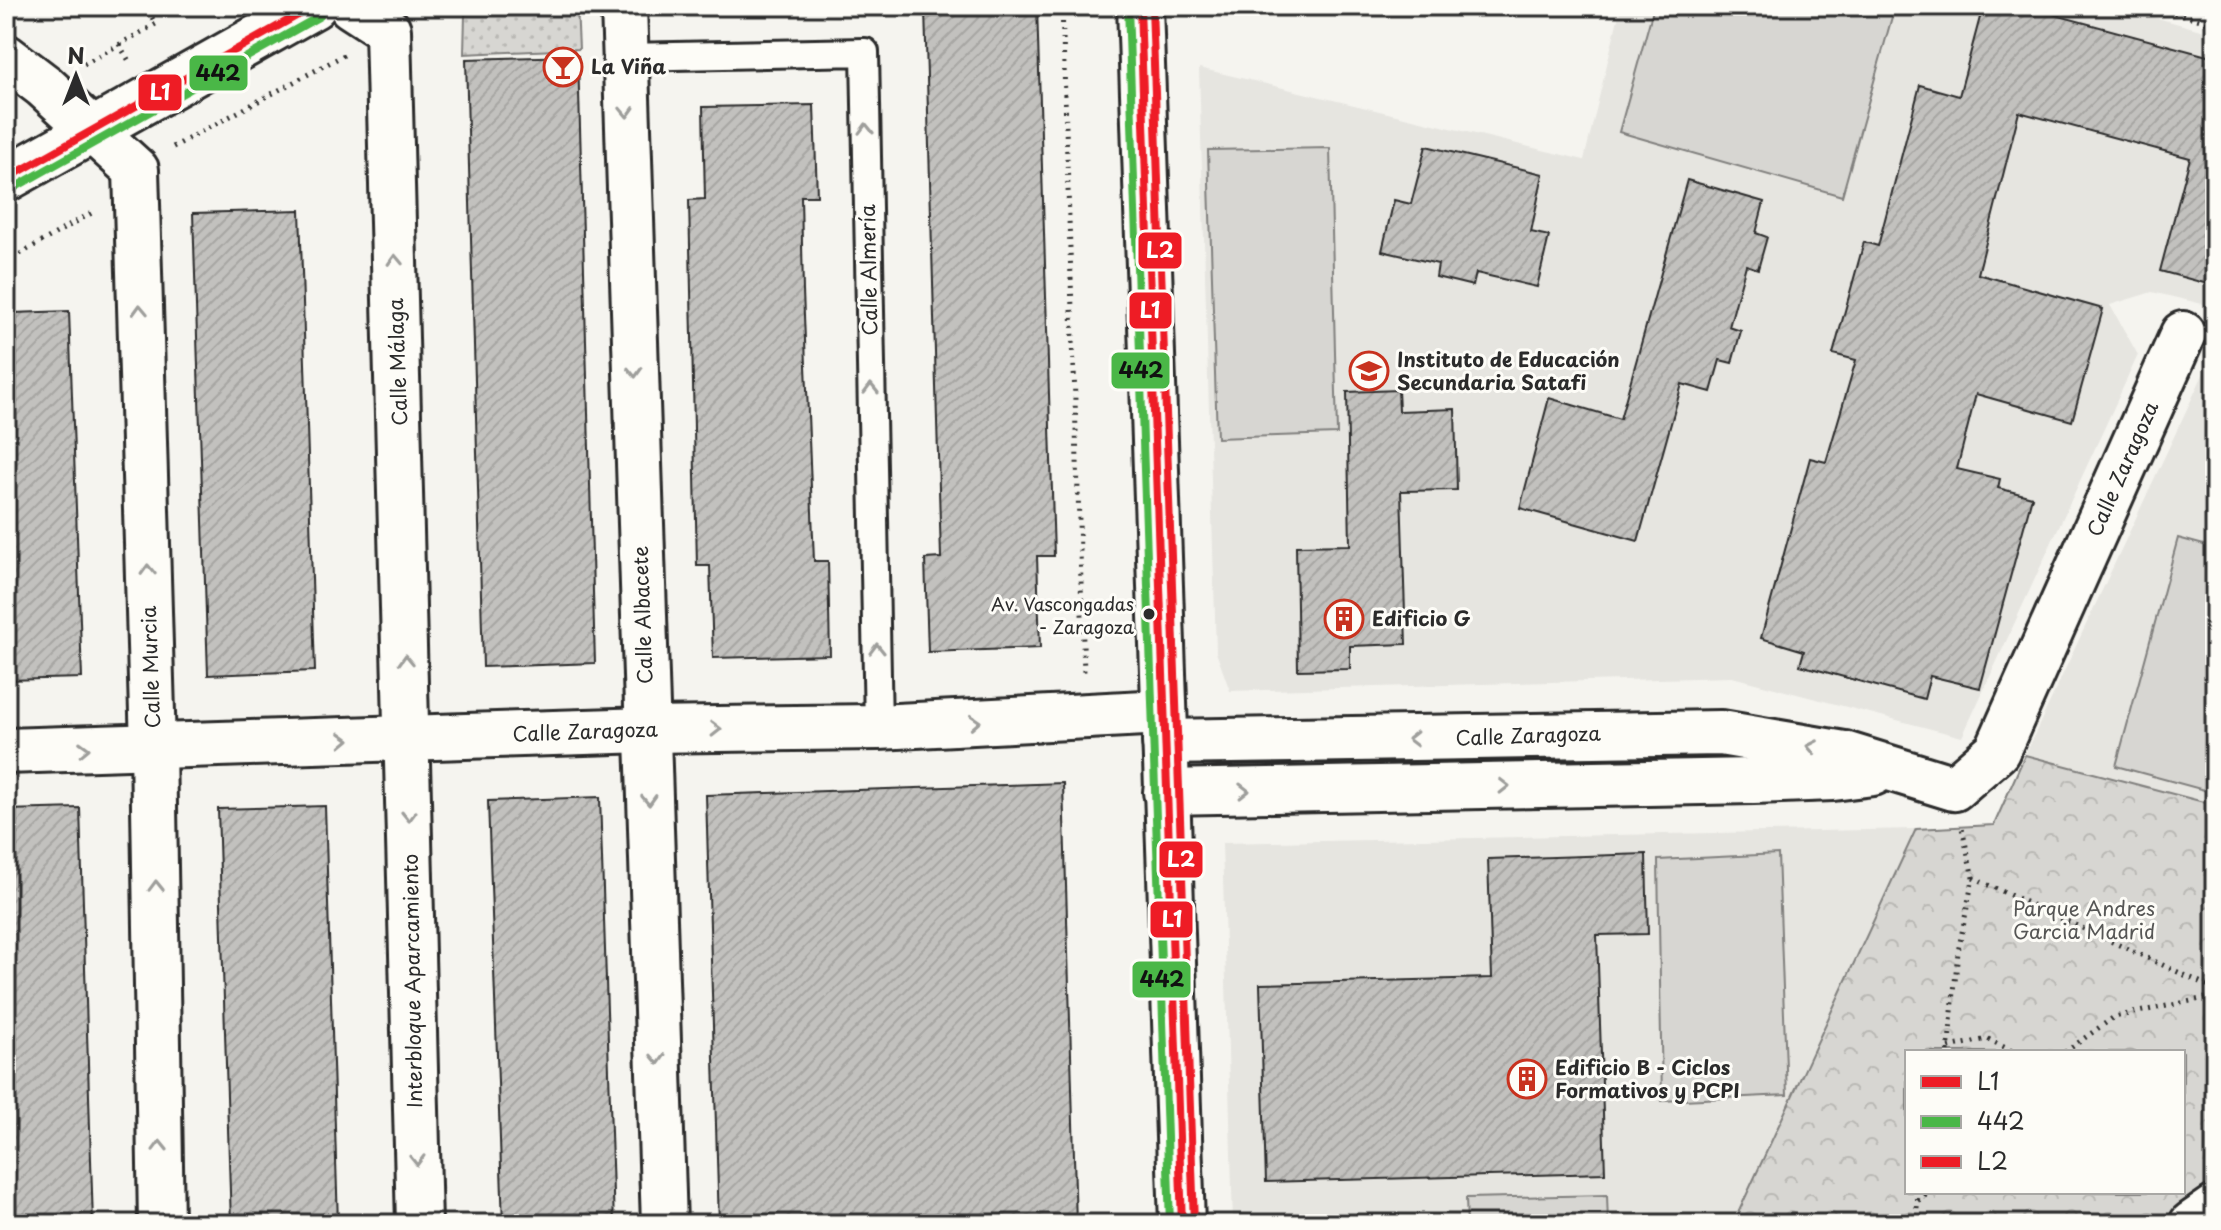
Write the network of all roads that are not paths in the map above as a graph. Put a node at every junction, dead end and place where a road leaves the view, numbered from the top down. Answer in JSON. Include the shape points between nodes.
{"nodes":[{"id":1,"x":314,"y":6,"type":"edge"},
{"id":2,"x":351,"y":6,"type":"edge"},
{"id":3,"x":624,"y":6,"type":"edge"},
{"id":4,"x":1140,"y":6,"type":"edge"},
{"id":5,"x":6,"y":57,"type":"edge"},
{"id":6,"x":625,"y":57,"type":"junction"},
{"id":7,"x":91,"y":130,"type":"junction"},
{"id":8,"x":6,"y":179,"type":"edge"},
{"id":9,"x":2183,"y":334,"type":"dead end"},
{"id":10,"x":878,"y":727,"type":"junction"},
{"id":11,"x":1164,"y":727,"type":"junction"},
{"id":12,"x":647,"y":730,"type":"junction"},
{"id":13,"x":408,"y":738,"type":"junction"},
{"id":14,"x":153,"y":747,"type":"junction"},
{"id":15,"x":6,"y":751,"type":"edge"},
{"id":16,"x":1887,"y":769,"type":"junction"},
{"id":17,"x":1166,"y":792,"type":"junction"},
{"id":18,"x":2215,"y":1208,"type":"edge"},
{"id":19,"x":161,"y":1224,"type":"edge"},
{"id":20,"x":419,"y":1224,"type":"edge"},
{"id":21,"x":664,"y":1224,"type":"edge"},
{"id":22,"x":1182,"y":1224,"type":"edge"},
{"id":23,"x":2192,"y":1224,"type":"edge"}],
"edges":[{"from":1,"to":7,"type":"street"},
{"from":13,"to":2,"type":"street","name":"Calle Málaga","one_way":true,"via":[[388,30]]},
{"from":3,"to":6,"type":"street","name":"Calle Albacete"},
{"from":4,"to":11,"type":"street"},
{"from":5,"to":7,"type":"street"},
{"from":10,"to":6,"type":"lane","name":"Calle Almería","one_way":true,"via":[[865,52]]},
{"from":6,"to":12,"type":"street","name":"Calle Albacete","one_way":true},
{"from":7,"to":8,"type":"street"},
{"from":14,"to":7,"type":"street","name":"Calle Murcia","one_way":true,"via":[[136,170]]},
{"from":9,"to":16,"type":"street","name":"Calle Zaragoza","via":[[1997,751],[1954,788]]},
{"from":10,"to":11,"type":"street","name":"Calle Zaragoza","one_way":true,"via":[[1085,716]]},
{"from":12,"to":10,"type":"street","name":"Calle Zaragoza","one_way":true},
{"from":16,"to":11,"type":"street","name":"Calle Zaragoza","one_way":true,"via":[[1844,754],[1721,733]]},
{"from":11,"to":17,"type":"street"},
{"from":12,"to":13,"type":"street","name":"Calle Zaragoza"},
{"from":12,"to":21,"type":"street","name":"Calle Albacete","one_way":true},
{"from":14,"to":13,"type":"street","name":"Calle Zaragoza","one_way":true},
{"from":13,"to":20,"type":"street","name":"Interbloque Aparcamiento","one_way":true},
{"from":15,"to":14,"type":"street","name":"Calle Zaragoza","one_way":true},
{"from":19,"to":14,"type":"street","name":"Calle Murcia","one_way":true},
{"from":17,"to":16,"type":"street","name":"Calle Zaragoza","one_way":true,"via":[[1754,781],[1833,778]]},
{"from":17,"to":22,"type":"street"},
{"from":18,"to":23,"type":"street"}]}
